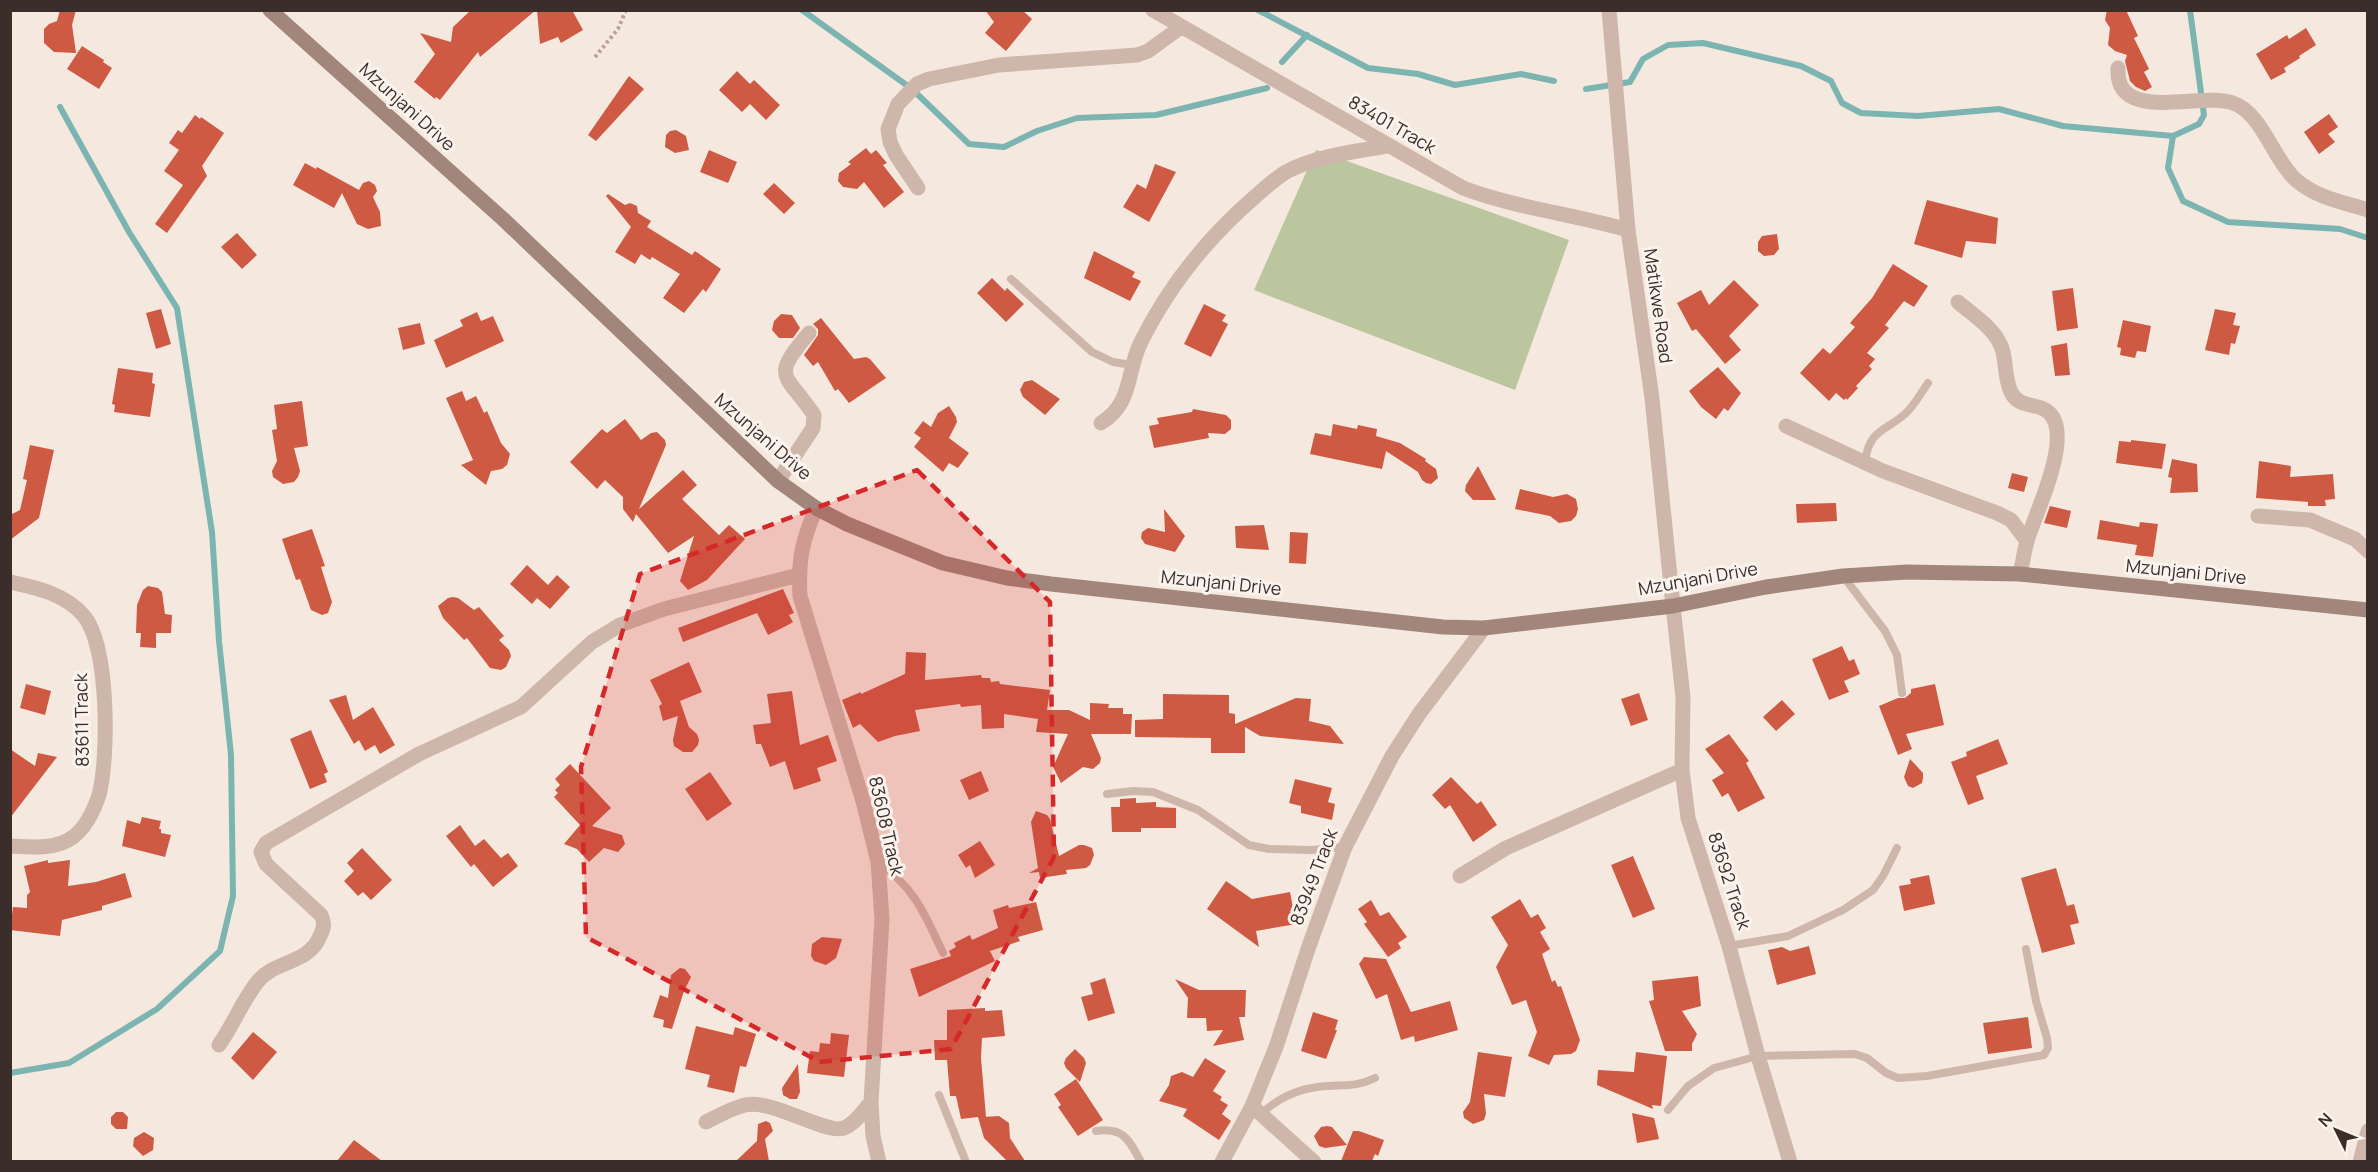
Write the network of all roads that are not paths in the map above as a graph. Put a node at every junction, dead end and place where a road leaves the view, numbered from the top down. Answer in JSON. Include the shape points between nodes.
{"nodes":[{"id":1,"x":270,"y":10,"type":"edge"},
{"id":2,"x":1153,"y":10,"type":"edge"},
{"id":3,"x":1609,"y":10,"type":"edge"},
{"id":4,"x":1181,"y":27,"type":"junction"},
{"id":5,"x":2118,"y":68,"type":"dead end"},
{"id":6,"x":1387,"y":146,"type":"junction"},
{"id":7,"x":918,"y":188,"type":"dead end"},
{"id":8,"x":2367,"y":210,"type":"edge"},
{"id":9,"x":1628,"y":230,"type":"junction"},
{"id":10,"x":1011,"y":279,"type":"dead end"},
{"id":11,"x":1958,"y":302,"type":"dead end"},
{"id":12,"x":809,"y":333,"type":"dead end"},
{"id":13,"x":1132,"y":365,"type":"junction"},
{"id":14,"x":1928,"y":383,"type":"dead end"},
{"id":15,"x":1101,"y":423,"type":"dead end"},
{"id":16,"x":1786,"y":426,"type":"dead end"},
{"id":17,"x":1864,"y":462,"type":"junction"},
{"id":18,"x":778,"y":480,"type":"junction"},
{"id":19,"x":816,"y":508,"type":"junction"},
{"id":20,"x":2258,"y":516,"type":"dead end"},
{"id":21,"x":2027,"y":541,"type":"junction"},
{"id":22,"x":2367,"y":552,"type":"edge"},
{"id":23,"x":2020,"y":574,"type":"junction"},
{"id":24,"x":799,"y":575,"type":"junction"},
{"id":25,"x":1843,"y":576,"type":"junction"},
{"id":26,"x":10,"y":582,"type":"edge"},
{"id":27,"x":1673,"y":606,"type":"junction"},
{"id":28,"x":2367,"y":610,"type":"edge"},
{"id":29,"x":1484,"y":628,"type":"junction"},
{"id":30,"x":1902,"y":693,"type":"dead end"},
{"id":31,"x":1682,"y":771,"type":"junction"},
{"id":32,"x":1107,"y":794,"type":"dead end"},
{"id":33,"x":10,"y":846,"type":"edge"},
{"id":34,"x":1345,"y":847,"type":"junction"},
{"id":35,"x":1897,"y":848,"type":"dead end"},
{"id":36,"x":878,"y":862,"type":"junction"},
{"id":37,"x":1460,"y":876,"type":"dead end"},
{"id":38,"x":1729,"y":946,"type":"junction"},
{"id":39,"x":2026,"y":949,"type":"dead end"},
{"id":40,"x":943,"y":952,"type":"dead end"},
{"id":41,"x":219,"y":1045,"type":"dead end"},
{"id":42,"x":1758,"y":1056,"type":"junction"},
{"id":43,"x":1375,"y":1078,"type":"dead end"},
{"id":44,"x":939,"y":1095,"type":"dead end"},
{"id":45,"x":871,"y":1102,"type":"junction"},
{"id":46,"x":1256,"y":1110,"type":"junction"},
{"id":47,"x":1668,"y":1110,"type":"dead end"},
{"id":48,"x":706,"y":1122,"type":"dead end"},
{"id":49,"x":1096,"y":1131,"type":"dead end"},
{"id":50,"x":2367,"y":1131,"type":"edge"},
{"id":51,"x":879,"y":1161,"type":"edge"},
{"id":52,"x":966,"y":1161,"type":"edge"},
{"id":53,"x":1141,"y":1161,"type":"edge"},
{"id":54,"x":1222,"y":1161,"type":"edge"},
{"id":55,"x":1314,"y":1161,"type":"edge"},
{"id":56,"x":1790,"y":1161,"type":"edge"},
{"id":57,"x":2360,"y":1161,"type":"edge"}],
"edges":[{"from":1,"to":18,"type":"main road","name":"Mzunjani Drive","via":[[503,219]]},
{"from":2,"to":4,"type":"street","name":"83401 Track"},
{"from":3,"to":9,"type":"street","name":"Matikwe Road"},
{"from":4,"to":6,"type":"street","name":"83401 Track"},
{"from":4,"to":7,"type":"street","via":[[1137,55],[999,65],[917,84],[898,104],[888,129],[896,155]]},
{"from":5,"to":8,"type":"street","via":[[2117,81],[2133,98],[2230,101],[2246,110],[2283,165],[2306,187],[2321,196]]},
{"from":6,"to":9,"type":"street","name":"83401 Track","via":[[1463,188],[1495,200]]},
{"from":6,"to":13,"type":"street","via":[[1307,163],[1284,173],[1250,201],[1184,273],[1165,300]]},
{"from":9,"to":27,"type":"street","name":"Matikwe Road","via":[[1652,398]]},
{"from":10,"to":13,"type":"lane","via":[[1092,352],[1113,362]]},
{"from":11,"to":21,"type":"street","via":[[1999,341],[2014,397],[2045,409],[2056,423],[2056,452]]},
{"from":12,"to":18,"type":"street","via":[[791,354],[784,372],[814,415],[813,428]]},
{"from":13,"to":15,"type":"street","via":[[1124,399],[1113,415]]},
{"from":14,"to":17,"type":"lane","via":[[1907,413],[1882,429],[1867,446]]},
{"from":16,"to":17,"type":"street"},
{"from":17,"to":21,"type":"street","via":[[1997,513],[2011,520]]},
{"from":18,"to":19,"type":"main road","name":"Mzunjani Drive"},
{"from":19,"to":24,"type":"street","name":"83608 Track","via":[[803,541]]},
{"from":19,"to":29,"type":"main road","name":"Mzunjani Drive","via":[[943,562],[1007,578],[1431,626]]},
{"from":20,"to":22,"type":"street","via":[[2310,520],[2355,539]]},
{"from":21,"to":23,"type":"street"},
{"from":23,"to":25,"type":"main road","name":"Mzunjani Drive","via":[[1907,572]]},
{"from":23,"to":28,"type":"main road","name":"Mzunjani Drive"},
{"from":24,"to":36,"type":"street","name":"83608 Track","via":[[800,596]]},
{"from":24,"to":41,"type":"street","via":[[664,609],[620,625],[592,642],[521,707],[419,754],[266,843],[261,852],[266,864],[321,915],[323,931],[310,953],[270,970],[260,979]]},
{"from":25,"to":27,"type":"main road","name":"Mzunjani Drive"},
{"from":25,"to":30,"type":"lane","via":[[1885,631],[1897,655]]},
{"from":26,"to":33,"type":"street","name":"83611 Track","via":[[55,595],[74,605],[85,617],[94,631],[100,654],[104,707],[102,778],[98,797],[81,830],[56,844]]},
{"from":27,"to":29,"type":"main road","name":"Mzunjani Drive"},
{"from":27,"to":31,"type":"street","name":"83692 Track","via":[[1683,696]]},
{"from":29,"to":34,"type":"street","name":"83949 Track","via":[[1392,756]]},
{"from":31,"to":37,"type":"street","via":[[1506,848]]},
{"from":31,"to":38,"type":"street","name":"83692 Track","via":[[1688,819]]},
{"from":32,"to":34,"type":"lane","via":[[1154,792],[1198,810],[1250,844],[1269,849]]},
{"from":34,"to":46,"type":"street","name":"83949 Track"},
{"from":35,"to":38,"type":"lane","via":[[1873,890],[1843,910],[1788,936]]},
{"from":36,"to":40,"type":"lane","via":[[907,886]]},
{"from":36,"to":45,"type":"street","name":"83608 Track","via":[[882,919]]},
{"from":38,"to":42,"type":"street","name":"83692 Track"},
{"from":39,"to":42,"type":"lane","via":[[2047,1038],[2044,1055],[1898,1078],[1855,1054]]},
{"from":42,"to":47,"type":"lane","via":[[1714,1068],[1688,1086]]},
{"from":42,"to":56,"type":"street","name":"83692 Track"},
{"from":43,"to":46,"type":"lane","via":[[1361,1084],[1301,1089]]},
{"from":44,"to":52,"type":"lane"},
{"from":45,"to":48,"type":"street","via":[[842,1129],[758,1105],[744,1105]]},
{"from":45,"to":51,"type":"street","name":"83608 Track"},
{"from":46,"to":54,"type":"street","name":"83949 Track"},
{"from":46,"to":55,"type":"street"},
{"from":49,"to":53,"type":"lane","via":[[1120,1132]]},
{"from":50,"to":57,"type":"street"}]}
